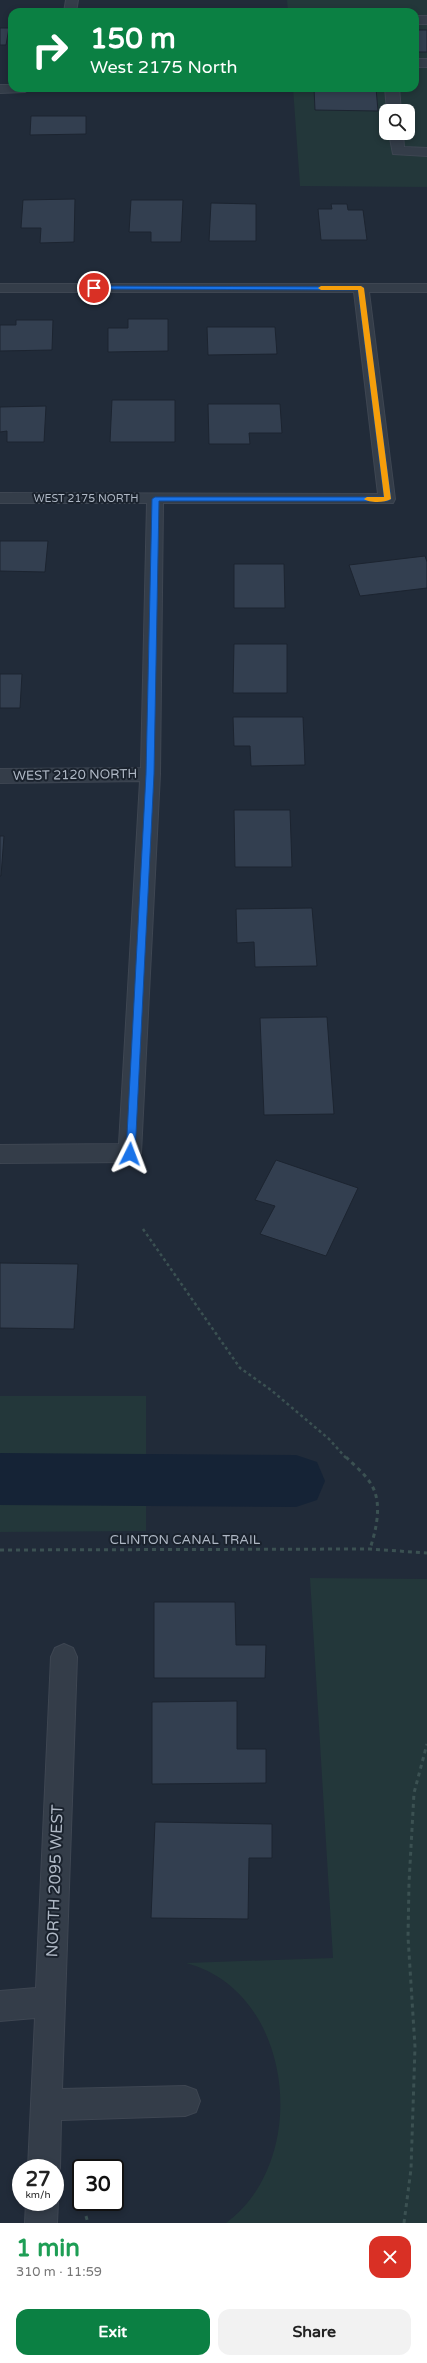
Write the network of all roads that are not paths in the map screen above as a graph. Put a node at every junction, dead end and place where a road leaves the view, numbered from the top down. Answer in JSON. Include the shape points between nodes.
{"nodes":[{"id":1,"x":392,"y":92,"type":"edge"},
{"id":2,"x":393,"y":104,"type":"edge"},
{"id":3,"x":397,"y":140,"type":"edge"},
{"id":4,"x":427,"y":152,"type":"edge"},
{"id":5,"x":0,"y":288,"type":"edge"},
{"id":6,"x":361,"y":288,"type":"junction"},
{"id":7,"x":427,"y":288,"type":"edge"},
{"id":8,"x":0,"y":498,"type":"edge"},
{"id":9,"x":155,"y":499,"type":"junction"},
{"id":10,"x":150,"y":774,"type":"junction"},
{"id":11,"x":0,"y":776,"type":"edge"},
{"id":12,"x":0,"y":1154,"type":"edge"},
{"id":13,"x":64,"y":1657,"type":"dead end"},
{"id":14,"x":50,"y":2002,"type":"junction"},
{"id":15,"x":0,"y":2006,"type":"edge"},
{"id":16,"x":185,"y":2101,"type":"dead end"},
{"id":17,"x":47,"y":2105,"type":"junction"},
{"id":18,"x":44,"y":2159,"type":"edge"},
{"id":19,"x":42,"y":2211,"type":"edge"},
{"id":20,"x":41,"y":2223,"type":"edge"}],
"edges":[{"from":1,"to":2,"type":"street"},
{"from":3,"to":4,"type":"street","via":[[398,151]]},
{"from":5,"to":6,"type":"street"},
{"from":6,"to":7,"type":"street"},
{"from":6,"to":9,"type":"street","name":"WEST 2175 NORTH","via":[[387,499]]},
{"from":8,"to":9,"type":"street","name":"WEST 2175 NORTH"},
{"from":9,"to":10,"type":"street"},
{"from":10,"to":11,"type":"street","name":"WEST 2120 NORTH"},
{"from":10,"to":12,"type":"street","via":[[130,1154]]},
{"from":13,"to":14,"type":"street","name":"NORTH 2095 WEST"},
{"from":14,"to":15,"type":"street"},
{"from":14,"to":17,"type":"street","name":"NORTH 2095 WEST"},
{"from":16,"to":17,"type":"street"},
{"from":17,"to":18,"type":"street","name":"NORTH 2095 WEST"},
{"from":19,"to":20,"type":"street"}]}
